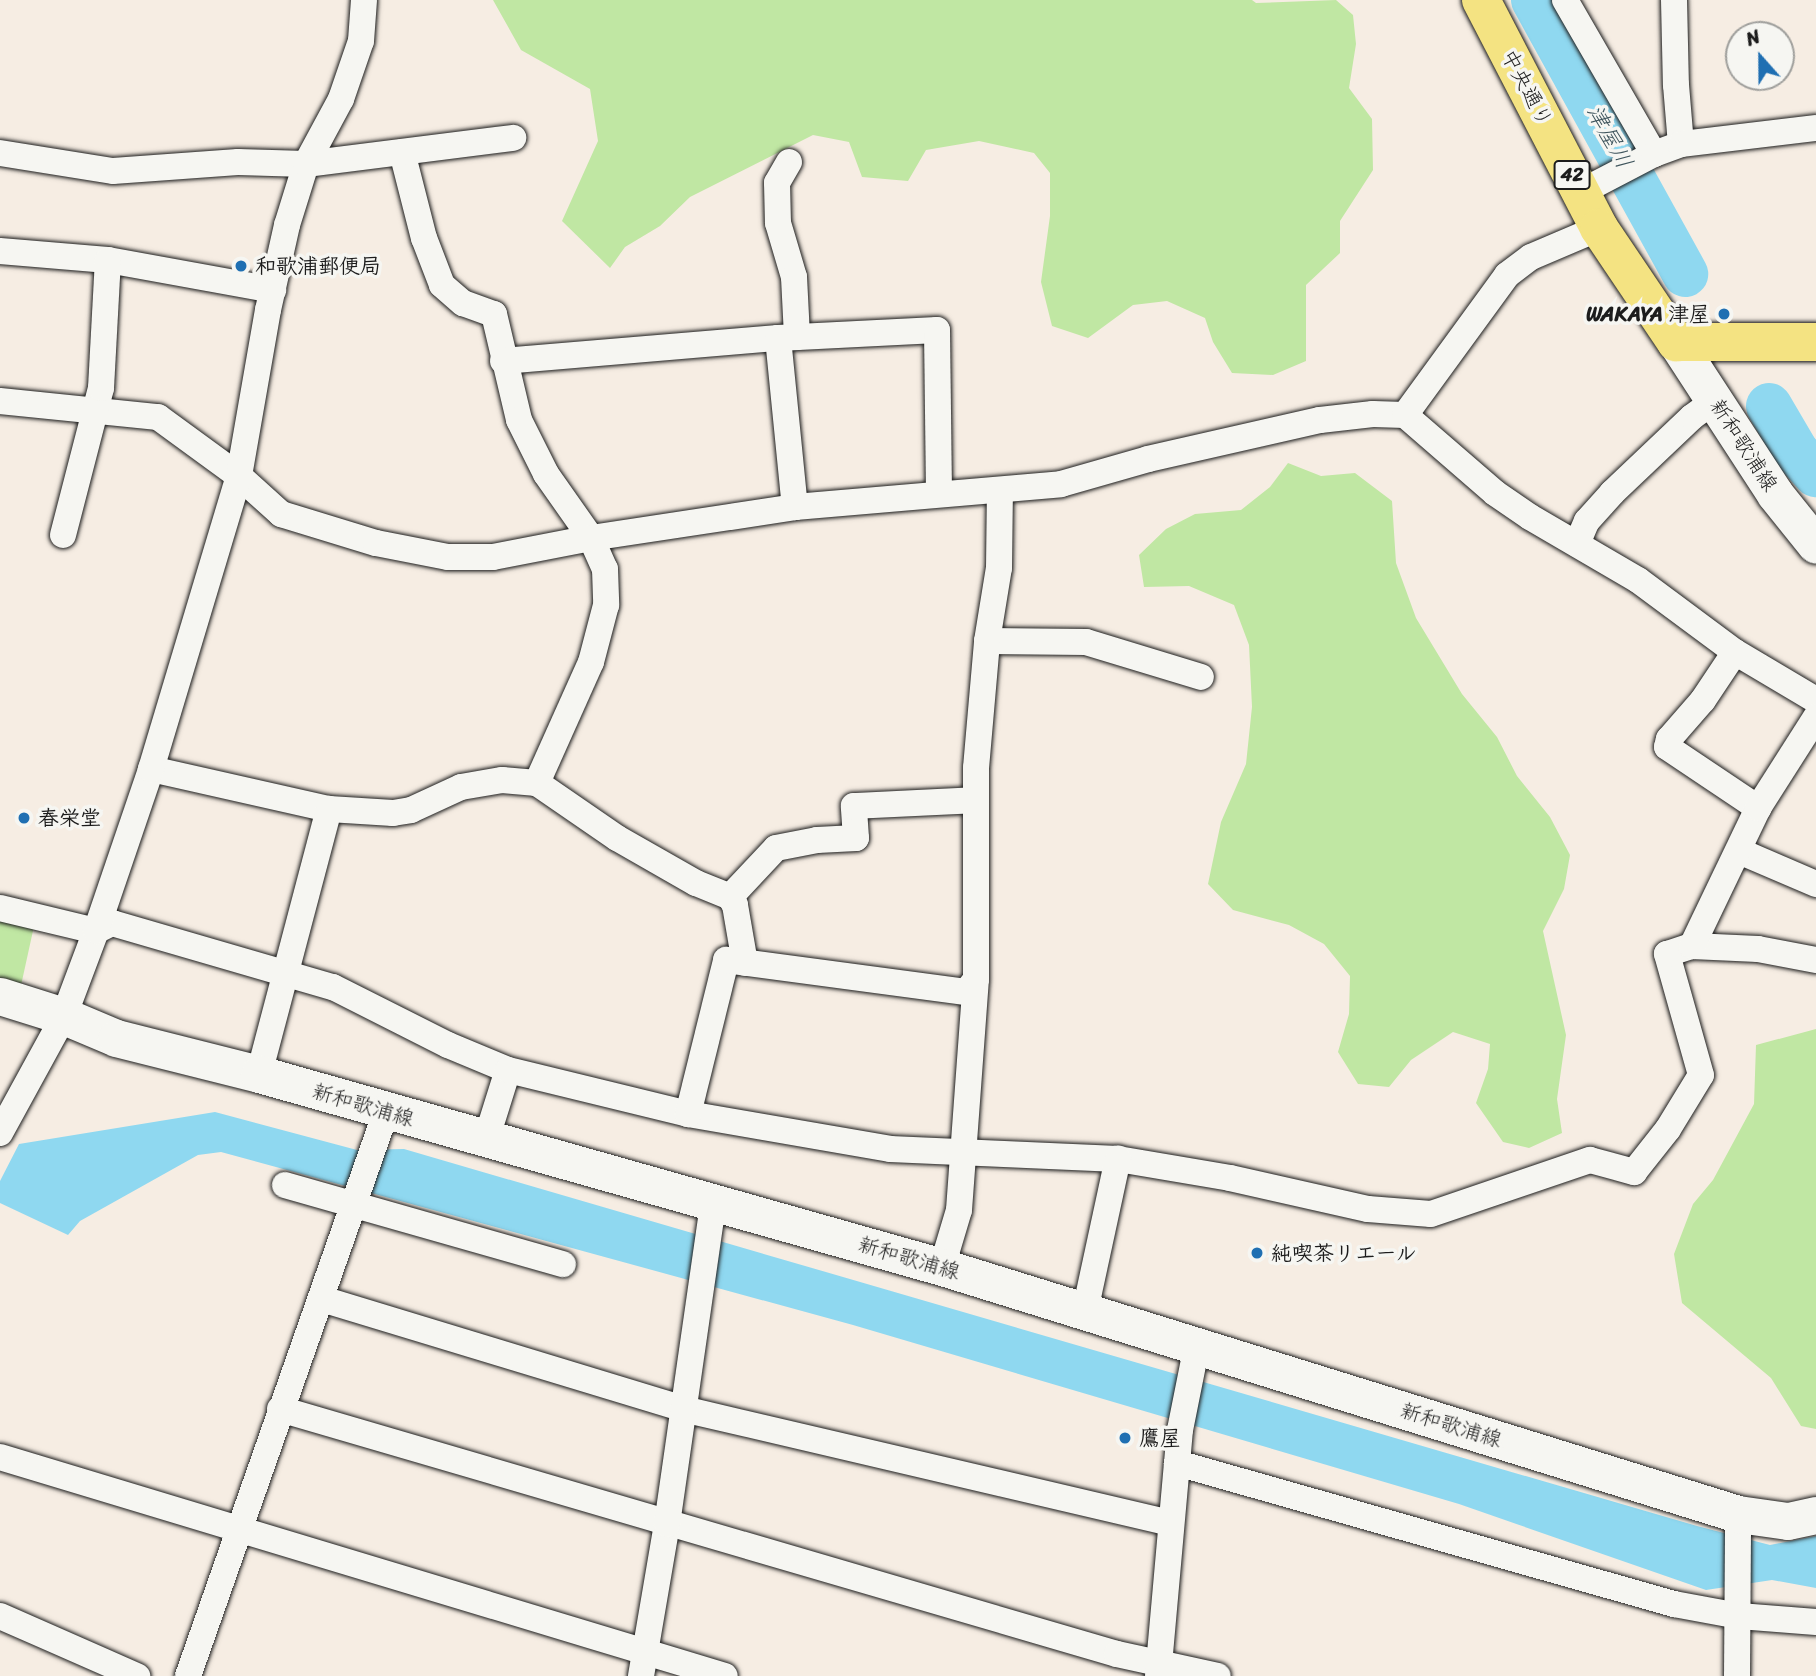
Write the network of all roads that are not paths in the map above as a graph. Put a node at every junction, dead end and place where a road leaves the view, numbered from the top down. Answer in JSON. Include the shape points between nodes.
{"nodes":[{"id":1,"x":364,"y":0,"type":"edge"},
{"id":2,"x":1480,"y":0,"type":"edge"},
{"id":3,"x":1565,"y":0,"type":"edge"},
{"id":4,"x":1674,"y":0,"type":"edge"},
{"id":5,"x":1816,"y":128,"type":"edge"},
{"id":6,"x":513,"y":138,"type":"dead end"},
{"id":7,"x":1681,"y":144,"type":"junction"},
{"id":8,"x":402,"y":152,"type":"junction"},
{"id":9,"x":0,"y":153,"type":"edge"},
{"id":10,"x":1648,"y":156,"type":"junction"},
{"id":11,"x":789,"y":162,"type":"dead end"},
{"id":12,"x":306,"y":164,"type":"junction"},
{"id":13,"x":1596,"y":184,"type":"junction"},
{"id":14,"x":1599,"y":228,"type":"junction"},
{"id":15,"x":0,"y":251,"type":"edge"},
{"id":16,"x":108,"y":260,"type":"junction"},
{"id":17,"x":273,"y":290,"type":"junction"},
{"id":18,"x":788,"y":338,"type":"junction"},
{"id":19,"x":1676,"y":342,"type":"junction"},
{"id":20,"x":1816,"y":342,"type":"edge"},
{"id":21,"x":503,"y":361,"type":"junction"},
{"id":22,"x":1715,"y":400,"type":"junction"},
{"id":23,"x":0,"y":401,"type":"edge"},
{"id":24,"x":97,"y":408,"type":"junction"},
{"id":25,"x":1405,"y":415,"type":"junction"},
{"id":26,"x":239,"y":477,"type":"junction"},
{"id":27,"x":1000,"y":490,"type":"junction"},
{"id":28,"x":939,"y":492,"type":"junction"},
{"id":29,"x":795,"y":507,"type":"junction"},
{"id":30,"x":63,"y":535,"type":"dead end"},
{"id":31,"x":591,"y":538,"type":"junction"},
{"id":32,"x":1577,"y":544,"type":"junction"},
{"id":33,"x":1816,"y":545,"type":"edge"},
{"id":34,"x":987,"y":640,"type":"junction"},
{"id":35,"x":1735,"y":652,"type":"junction"},
{"id":36,"x":1201,"y":677,"type":"dead end"},
{"id":37,"x":1816,"y":700,"type":"edge"},
{"id":38,"x":1816,"y":717,"type":"edge"},
{"id":39,"x":151,"y":769,"type":"junction"},
{"id":40,"x":537,"y":783,"type":"junction"},
{"id":41,"x":976,"y":800,"type":"junction"},
{"id":42,"x":1758,"y":808,"type":"junction"},
{"id":43,"x":329,"y":809,"type":"junction"},
{"id":44,"x":1739,"y":850,"type":"junction"},
{"id":45,"x":1816,"y":884,"type":"edge"},
{"id":46,"x":730,"y":897,"type":"junction"},
{"id":47,"x":0,"y":908,"type":"edge"},
{"id":48,"x":96,"y":932,"type":"junction"},
{"id":49,"x":1692,"y":946,"type":"junction"},
{"id":50,"x":1816,"y":960,"type":"edge"},
{"id":51,"x":745,"y":963,"type":"junction"},
{"id":52,"x":285,"y":972,"type":"junction"},
{"id":53,"x":976,"y":979,"type":"junction"},
{"id":54,"x":0,"y":996,"type":"edge"},
{"id":55,"x":64,"y":1016,"type":"junction"},
{"id":56,"x":508,"y":1070,"type":"junction"},
{"id":57,"x":259,"y":1074,"type":"junction"},
{"id":58,"x":688,"y":1114,"type":"junction"},
{"id":59,"x":383,"y":1122,"type":"junction"},
{"id":60,"x":0,"y":1133,"type":"edge"},
{"id":61,"x":486,"y":1140,"type":"junction"},
{"id":62,"x":962,"y":1154,"type":"junction"},
{"id":63,"x":1118,"y":1159,"type":"junction"},
{"id":64,"x":285,"y":1185,"type":"dead end"},
{"id":65,"x":358,"y":1199,"type":"junction"},
{"id":66,"x":712,"y":1215,"type":"junction"},
{"id":67,"x":563,"y":1264,"type":"dead end"},
{"id":68,"x":942,"y":1267,"type":"junction"},
{"id":69,"x":322,"y":1299,"type":"junction"},
{"id":70,"x":1085,"y":1311,"type":"junction"},
{"id":71,"x":1194,"y":1359,"type":"junction"},
{"id":72,"x":281,"y":1409,"type":"junction"},
{"id":73,"x":683,"y":1409,"type":"junction"},
{"id":74,"x":0,"y":1457,"type":"edge"},
{"id":75,"x":1177,"y":1463,"type":"junction"},
{"id":76,"x":1816,"y":1515,"type":"edge"},
{"id":77,"x":1170,"y":1523,"type":"junction"},
{"id":78,"x":1737,"y":1523,"type":"junction"},
{"id":79,"x":667,"y":1524,"type":"junction"},
{"id":80,"x":240,"y":1530,"type":"junction"},
{"id":81,"x":1739,"y":1608,"type":"junction"},
{"id":82,"x":0,"y":1616,"type":"edge"},
{"id":83,"x":1816,"y":1622,"type":"edge"},
{"id":84,"x":643,"y":1663,"type":"edge"},
{"id":85,"x":1159,"y":1669,"type":"edge"},
{"id":86,"x":136,"y":1676,"type":"edge"},
{"id":87,"x":188,"y":1676,"type":"edge"},
{"id":88,"x":725,"y":1676,"type":"edge"},
{"id":89,"x":1217,"y":1676,"type":"edge"},
{"id":90,"x":1737,"y":1676,"type":"edge"}],
"edges":[{"from":1,"to":12,"type":"street","via":[[361,41],[341,99]]},
{"from":2,"to":13,"type":"highway","name":"中央通り","number":"42"},
{"from":3,"to":10,"type":"street"},
{"from":4,"to":7,"type":"street"},
{"from":5,"to":7,"type":"street"},
{"from":6,"to":8,"type":"street"},
{"from":7,"to":10,"type":"street"},
{"from":8,"to":12,"type":"street"},
{"from":8,"to":21,"type":"street","via":[[442,285],[463,303],[494,314]]},
{"from":9,"to":12,"type":"street","via":[[113,171],[238,162]]},
{"from":10,"to":13,"type":"street"},
{"from":11,"to":18,"type":"street","via":[[777,183],[778,223],[794,277]]},
{"from":12,"to":17,"type":"street"},
{"from":13,"to":14,"type":"highway","name":"中央通り","number":"42"},
{"from":14,"to":19,"type":"highway","name":"中央通り","number":"42"},
{"from":14,"to":25,"type":"street","via":[[1531,257],[1507,275]]},
{"from":15,"to":16,"type":"street"},
{"from":16,"to":17,"type":"street"},
{"from":16,"to":24,"type":"street"},
{"from":17,"to":26,"type":"street"},
{"from":18,"to":21,"type":"street"},
{"from":18,"to":28,"type":"street","via":[[937,330]]},
{"from":18,"to":29,"type":"street"},
{"from":19,"to":20,"type":"highway"},
{"from":19,"to":22,"type":"main road","name":"新和歌浦線"},
{"from":21,"to":31,"type":"street","via":[[519,420],[546,474]]},
{"from":22,"to":32,"type":"street","via":[[1612,492],[1587,521]]},
{"from":22,"to":33,"type":"main road","name":"新和歌浦線","via":[[1776,494]]},
{"from":23,"to":24,"type":"street"},
{"from":24,"to":26,"type":"street","via":[[158,416]]},
{"from":24,"to":30,"type":"street"},
{"from":25,"to":27,"type":"street","via":[[1320,420],[1060,484]]},
{"from":25,"to":32,"type":"street","via":[[1495,493]]},
{"from":26,"to":31,"type":"street","via":[[281,514],[448,557],[493,557]]},
{"from":26,"to":39,"type":"street"},
{"from":27,"to":28,"type":"street"},
{"from":27,"to":34,"type":"street","via":[[999,568]]},
{"from":28,"to":29,"type":"street"},
{"from":29,"to":31,"type":"street"},
{"from":31,"to":40,"type":"street","via":[[605,569],[606,605],[591,662]]},
{"from":32,"to":35,"type":"street","via":[[1637,580]]},
{"from":34,"to":36,"type":"street","via":[[1086,642]]},
{"from":34,"to":41,"type":"street"},
{"from":35,"to":37,"type":"street"},
{"from":35,"to":42,"type":"street","via":[[1667,747]]},
{"from":38,"to":42,"type":"street"},
{"from":39,"to":43,"type":"street"},
{"from":39,"to":48,"type":"street"},
{"from":40,"to":43,"type":"street","via":[[502,780],[461,787],[393,814]]},
{"from":40,"to":46,"type":"street","via":[[617,838]]},
{"from":41,"to":46,"type":"street","via":[[854,806],[856,838],[776,848]]},
{"from":41,"to":53,"type":"street"},
{"from":42,"to":44,"type":"street"},
{"from":43,"to":52,"type":"street"},
{"from":44,"to":45,"type":"street"},
{"from":44,"to":49,"type":"street"},
{"from":46,"to":51,"type":"street"},
{"from":47,"to":48,"type":"street"},
{"from":48,"to":52,"type":"street","via":[[112,923]]},
{"from":48,"to":55,"type":"street"},
{"from":49,"to":50,"type":"street","via":[[1758,949]]},
{"from":49,"to":63,"type":"street","via":[[1667,954],[1701,1075],[1668,1129],[1634,1171],[1590,1160],[1431,1214],[1368,1209]]},
{"from":51,"to":53,"type":"street","via":[[966,992]]},
{"from":51,"to":58,"type":"street","via":[[726,960]]},
{"from":52,"to":56,"type":"street","via":[[333,987]]},
{"from":52,"to":57,"type":"street"},
{"from":53,"to":62,"type":"street"},
{"from":54,"to":55,"type":"main road","name":"新和歌浦線"},
{"from":55,"to":57,"type":"main road","name":"新和歌浦線","via":[[117,1038]]},
{"from":55,"to":60,"type":"street"},
{"from":56,"to":58,"type":"street"},
{"from":56,"to":61,"type":"street"},
{"from":57,"to":59,"type":"main road","name":"新和歌浦線"},
{"from":58,"to":62,"type":"street","via":[[890,1149]]},
{"from":59,"to":61,"type":"main road","name":"新和歌浦線"},
{"from":59,"to":65,"type":"street"},
{"from":61,"to":66,"type":"main road","name":"新和歌浦線"},
{"from":62,"to":63,"type":"street"},
{"from":62,"to":68,"type":"street","via":[[959,1210]]},
{"from":63,"to":70,"type":"street"},
{"from":64,"to":65,"type":"street"},
{"from":65,"to":67,"type":"street"},
{"from":65,"to":69,"type":"street"},
{"from":66,"to":68,"type":"main road","name":"新和歌浦線"},
{"from":66,"to":73,"type":"street"},
{"from":68,"to":70,"type":"main road","name":"新和歌浦線"},
{"from":69,"to":72,"type":"street"},
{"from":69,"to":73,"type":"street"},
{"from":70,"to":71,"type":"main road","name":"新和歌浦線"},
{"from":71,"to":75,"type":"street"},
{"from":71,"to":78,"type":"main road","name":"新和歌浦線"},
{"from":72,"to":79,"type":"street"},
{"from":72,"to":80,"type":"street"},
{"from":73,"to":77,"type":"street"},
{"from":73,"to":79,"type":"street"},
{"from":74,"to":80,"type":"street"},
{"from":75,"to":77,"type":"street"},
{"from":75,"to":81,"type":"street","via":[[1674,1604]]},
{"from":76,"to":78,"type":"main road","name":"新和歌浦線"},
{"from":77,"to":85,"type":"street"},
{"from":78,"to":81,"type":"street"},
{"from":79,"to":84,"type":"street"},
{"from":79,"to":85,"type":"street"},
{"from":80,"to":84,"type":"street"},
{"from":80,"to":87,"type":"street"},
{"from":81,"to":83,"type":"street"},
{"from":81,"to":90,"type":"street"},
{"from":82,"to":86,"type":"street"},
{"from":84,"to":88,"type":"street"},
{"from":85,"to":89,"type":"street"}]}
